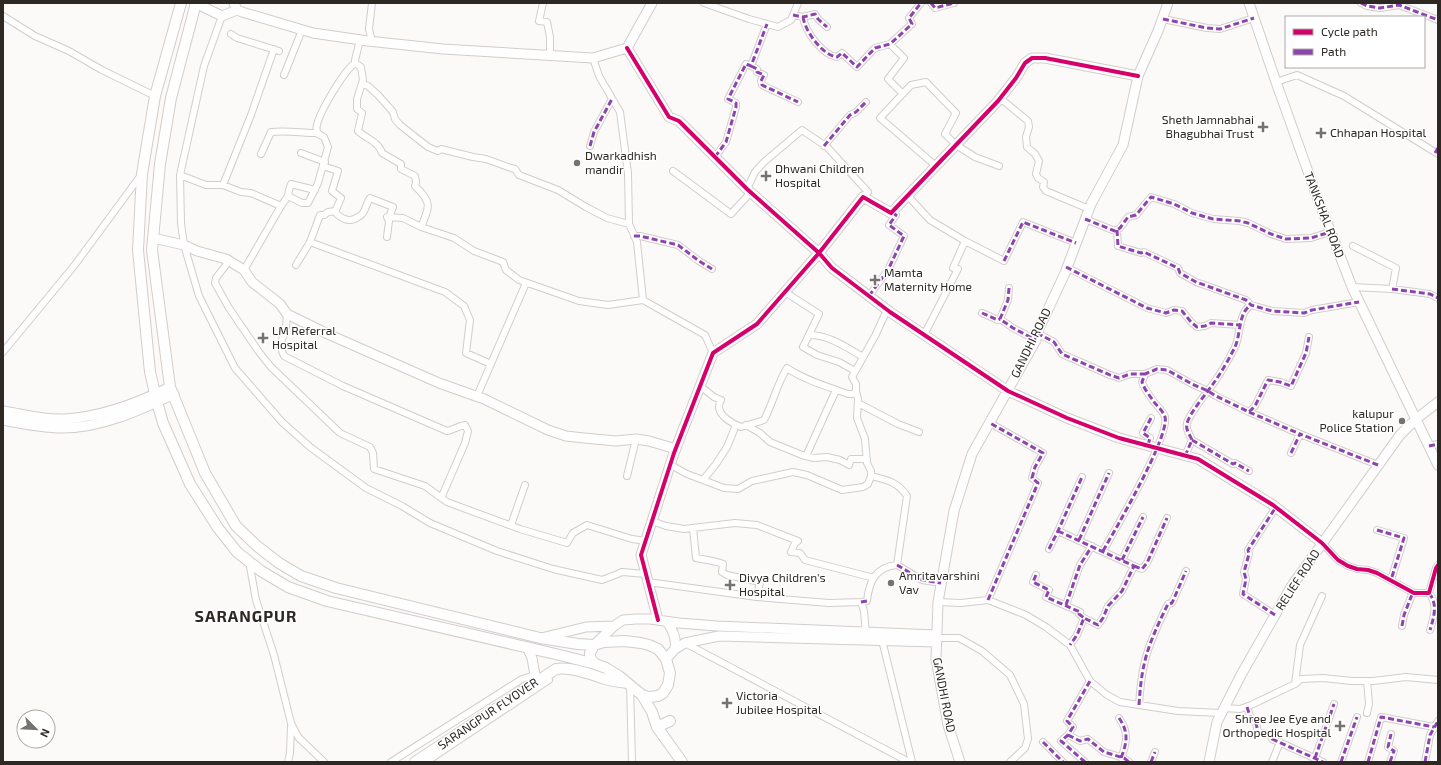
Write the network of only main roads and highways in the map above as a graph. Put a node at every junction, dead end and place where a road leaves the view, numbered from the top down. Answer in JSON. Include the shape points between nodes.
{"nodes":[{"id":1,"x":181,"y":3,"type":"edge"},
{"id":2,"x":196,"y":3,"type":"edge"},
{"id":3,"x":578,"y":644,"type":"junction"},
{"id":4,"x":594,"y":645,"type":"junction"},
{"id":5,"x":564,"y":656,"type":"junction"},
{"id":6,"x":595,"y":664,"type":"junction"},
{"id":7,"x":557,"y":667,"type":"junction"},
{"id":8,"x":630,"y":684,"type":"junction"},
{"id":9,"x":642,"y":695,"type":"junction"},
{"id":10,"x":670,"y":721,"type":"dead end"},
{"id":11,"x":657,"y":727,"type":"junction"},
{"id":12,"x":415,"y":762,"type":"edge"},
{"id":13,"x":682,"y":762,"type":"edge"}],
"edges":[{"from":1,"to":5,"type":"main road","via":[[155,96],[142,174],[138,250],[150,372],[163,423],[190,484],[218,528],[238,552],[261,571],[288,587],[327,601]]},
{"from":2,"to":3,"type":"main road","via":[[171,98],[160,164],[152,250],[172,391],[205,473],[236,526],[279,563],[302,576],[336,588],[540,638]]},
{"from":3,"to":4,"type":"main road"},
{"from":3,"to":5,"type":"main road","name":"SARANGPUR FLYOVER"},
{"from":4,"to":6,"type":"main road","via":[[590,658]]},
{"from":4,"to":9,"type":"main road","via":[[612,641],[641,643],[658,650],[666,659],[670,673],[668,686],[658,696]]},
{"from":5,"to":6,"type":"main road"},
{"from":5,"to":7,"type":"main road","name":"SARANGPUR FLYOVER"},
{"from":6,"to":8,"type":"main road"},
{"from":7,"to":8,"type":"main road"},
{"from":7,"to":12,"type":"main road","name":"SARANGPUR FLYOVER","via":[[535,679]]},
{"from":8,"to":9,"type":"main road"},
{"from":9,"to":11,"type":"main road"},
{"from":10,"to":11,"type":"main road"},
{"from":11,"to":13,"type":"main road"}]}
